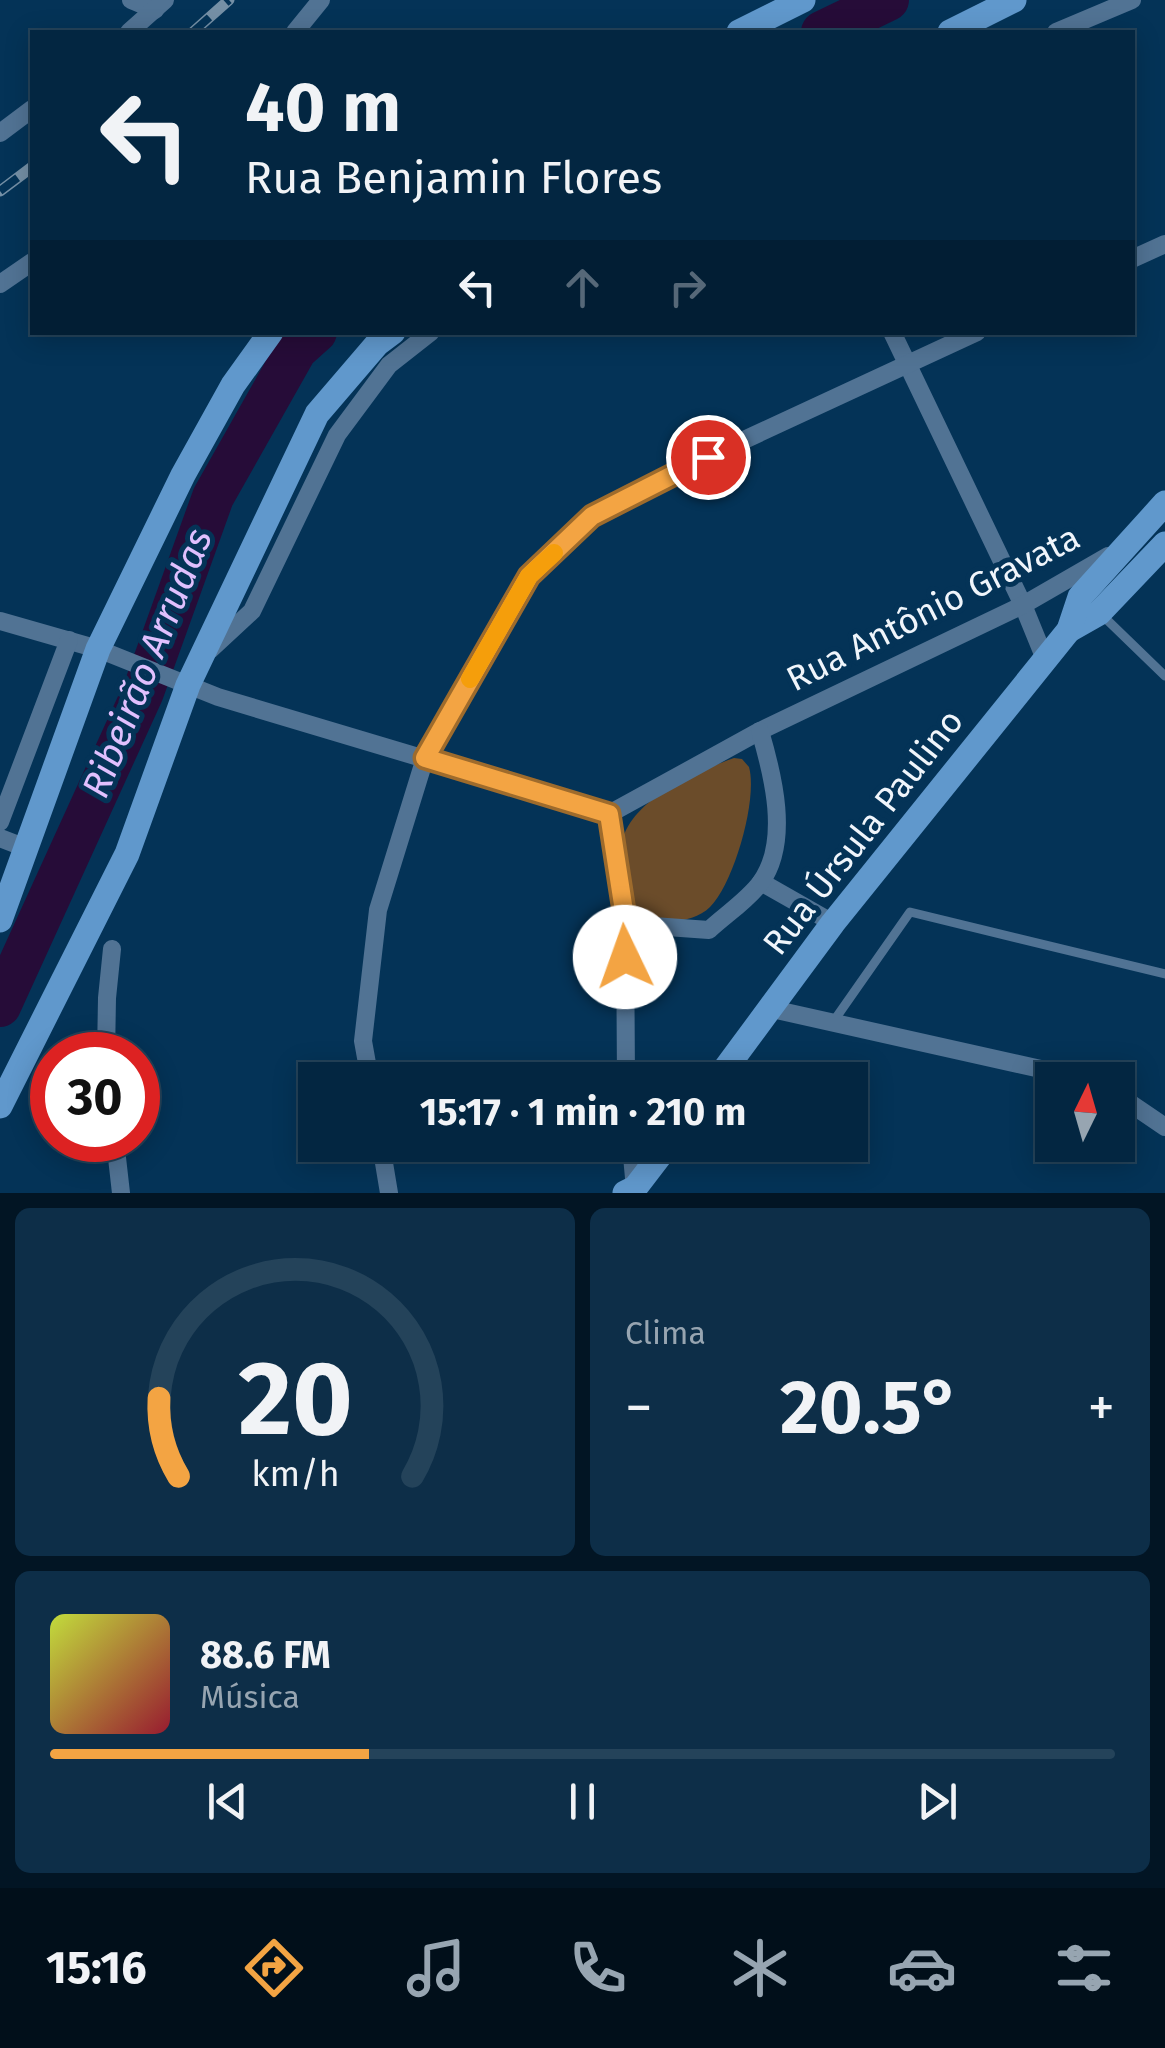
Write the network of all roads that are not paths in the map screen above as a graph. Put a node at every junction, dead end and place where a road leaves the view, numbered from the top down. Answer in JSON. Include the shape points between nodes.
{"nodes":[{"id":1,"x":131,"y":0,"type":"edge"},
{"id":2,"x":321,"y":0,"type":"edge"},
{"id":3,"x":803,"y":0,"type":"edge"},
{"id":4,"x":1014,"y":0,"type":"edge"},
{"id":5,"x":1132,"y":0,"type":"edge"},
{"id":6,"x":160,"y":5,"type":"edge"},
{"id":7,"x":131,"y":30,"type":"edge"},
{"id":8,"x":296,"y":30,"type":"edge"},
{"id":9,"x":742,"y":30,"type":"edge"},
{"id":10,"x":954,"y":30,"type":"edge"},
{"id":11,"x":1061,"y":30,"type":"edge"},
{"id":12,"x":30,"y":110,"type":"edge"},
{"id":13,"x":0,"y":133,"type":"edge"},
{"id":14,"x":1165,"y":244,"type":"edge"},
{"id":15,"x":1135,"y":259,"type":"edge"},
{"id":16,"x":30,"y":263,"type":"edge"},
{"id":17,"x":0,"y":284,"type":"edge"},
{"id":18,"x":269,"y":335,"type":"edge"},
{"id":19,"x":389,"y":335,"type":"edge"},
{"id":20,"x":427,"y":335,"type":"edge"},
{"id":21,"x":894,"y":335,"type":"edge"},
{"id":22,"x":970,"y":335,"type":"edge"},
{"id":23,"x":910,"y":364,"type":"junction"},
{"id":24,"x":1165,"y":503,"type":"edge"},
{"id":25,"x":1133,"y":538,"type":"junction"},
{"id":26,"x":1165,"y":544,"type":"edge"},
{"id":27,"x":1090,"y":605,"type":"junction"},
{"id":28,"x":1023,"y":606,"type":"junction"},
{"id":29,"x":0,"y":621,"type":"edge"},
{"id":30,"x":68,"y":640,"type":"junction"},
{"id":31,"x":106,"y":652,"type":"junction"},
{"id":32,"x":1045,"y":659,"type":"junction"},
{"id":33,"x":199,"y":661,"type":"junction"},
{"id":34,"x":1165,"y":676,"type":"edge"},
{"id":35,"x":180,"y":683,"type":"junction"},
{"id":36,"x":37,"y":723,"type":"junction"},
{"id":37,"x":70,"y":727,"type":"junction"},
{"id":38,"x":760,"y":730,"type":"junction"},
{"id":39,"x":425,"y":758,"type":"junction"},
{"id":40,"x":609,"y":814,"type":"junction"},
{"id":41,"x":2,"y":818,"type":"edge"},
{"id":42,"x":36,"y":820,"type":"junction"},
{"id":43,"x":0,"y":838,"type":"edge"},
{"id":44,"x":26,"y":848,"type":"junction"},
{"id":45,"x":762,"y":882,"type":"junction"},
{"id":46,"x":0,"y":920,"type":"edge"},
{"id":47,"x":626,"y":924,"type":"junction"},
{"id":48,"x":834,"y":924,"type":"junction"},
{"id":49,"x":112,"y":948,"type":"dead end"},
{"id":50,"x":1165,"y":974,"type":"edge"},
{"id":51,"x":772,"y":1009,"type":"junction"},
{"id":52,"x":833,"y":1022,"type":"junction"},
{"id":53,"x":106,"y":1032,"type":"edge"},
{"id":54,"x":367,"y":1062,"type":"edge"},
{"id":55,"x":626,"y":1062,"type":"edge"},
{"id":56,"x":731,"y":1062,"type":"edge"},
{"id":57,"x":1035,"y":1068,"type":"edge"},
{"id":58,"x":0,"y":1106,"type":"edge"},
{"id":59,"x":1135,"y":1107,"type":"edge"},
{"id":60,"x":1165,"y":1127,"type":"edge"},
{"id":61,"x":117,"y":1162,"type":"edge"},
{"id":62,"x":384,"y":1162,"type":"edge"},
{"id":63,"x":632,"y":1162,"type":"edge"},
{"id":64,"x":655,"y":1162,"type":"edge"},
{"id":65,"x":632,"y":1191,"type":"edge"},
{"id":66,"x":121,"y":1193,"type":"edge"},
{"id":67,"x":389,"y":1193,"type":"edge"}],
"edges":[{"from":1,"to":6,"type":"street"},
{"from":2,"to":8,"type":"street"},
{"from":3,"to":9,"type":"main road"},
{"from":4,"to":10,"type":"main road"},
{"from":5,"to":11,"type":"street"},
{"from":6,"to":7,"type":"street"},
{"from":12,"to":13,"type":"street"},
{"from":14,"to":15,"type":"street"},
{"from":16,"to":17,"type":"street"},
{"from":18,"to":31,"type":"main road","via":[[192,460]]},
{"from":19,"to":33,"type":"main road","via":[[317,414]]},
{"from":20,"to":33,"type":"street","via":[[389,365],[337,436],[252,611]]},
{"from":21,"to":23,"type":"street"},
{"from":22,"to":23,"type":"street"},
{"from":23,"to":28,"type":"street"},
{"from":23,"to":39,"type":"street","via":[[592,516],[529,576]]},
{"from":24,"to":25,"type":"main road","name":"Rua Úrsula Paulino"},
{"from":25,"to":27,"type":"main road","name":"Rua Úrsula Paulino"},
{"from":25,"to":28,"type":"street","name":"Rua Antônio Gravata"},
{"from":26,"to":27,"type":"main road","name":"Rua Úrsula Paulino"},
{"from":27,"to":32,"type":"main road","name":"Rua Úrsula Paulino"},
{"from":27,"to":34,"type":"lane"},
{"from":28,"to":32,"type":"street"},
{"from":28,"to":38,"type":"street","name":"Rua Antônio Gravata"},
{"from":29,"to":30,"type":"street"},
{"from":30,"to":31,"type":"street"},
{"from":30,"to":36,"type":"street"},
{"from":31,"to":35,"type":"street"},
{"from":31,"to":37,"type":"main road"},
{"from":32,"to":48,"type":"main road","name":"Rua Úrsula Paulino"},
{"from":33,"to":35,"type":"main road"},
{"from":35,"to":39,"type":"street"},
{"from":35,"to":58,"type":"main road","via":[[127,854]]},
{"from":36,"to":37,"type":"street"},
{"from":36,"to":41,"type":"street"},
{"from":37,"to":42,"type":"main road"},
{"from":38,"to":40,"type":"street","name":"Rua Antônio Gravata"},
{"from":38,"to":45,"type":"street","via":[[771,768],[776,842]]},
{"from":39,"to":40,"type":"street"},
{"from":39,"to":54,"type":"street","via":[[378,910],[363,1042]]},
{"from":40,"to":47,"type":"street"},
{"from":41,"to":42,"type":"street"},
{"from":42,"to":44,"type":"main road"},
{"from":43,"to":44,"type":"street"},
{"from":44,"to":46,"type":"main road"},
{"from":45,"to":47,"type":"street","via":[[709,930]]},
{"from":45,"to":48,"type":"street"},
{"from":47,"to":55,"type":"street"},
{"from":48,"to":51,"type":"main road","name":"Rua Úrsula Paulino"},
{"from":49,"to":53,"type":"street"},
{"from":50,"to":52,"type":"lane","via":[[910,912]]},
{"from":51,"to":52,"type":"street"},
{"from":51,"to":56,"type":"main road","name":"Rua Úrsula Paulino"},
{"from":52,"to":57,"type":"street"},
{"from":59,"to":60,"type":"street"},
{"from":61,"to":66,"type":"street"},
{"from":62,"to":67,"type":"street"},
{"from":63,"to":65,"type":"street"},
{"from":64,"to":65,"type":"main road"}]}
